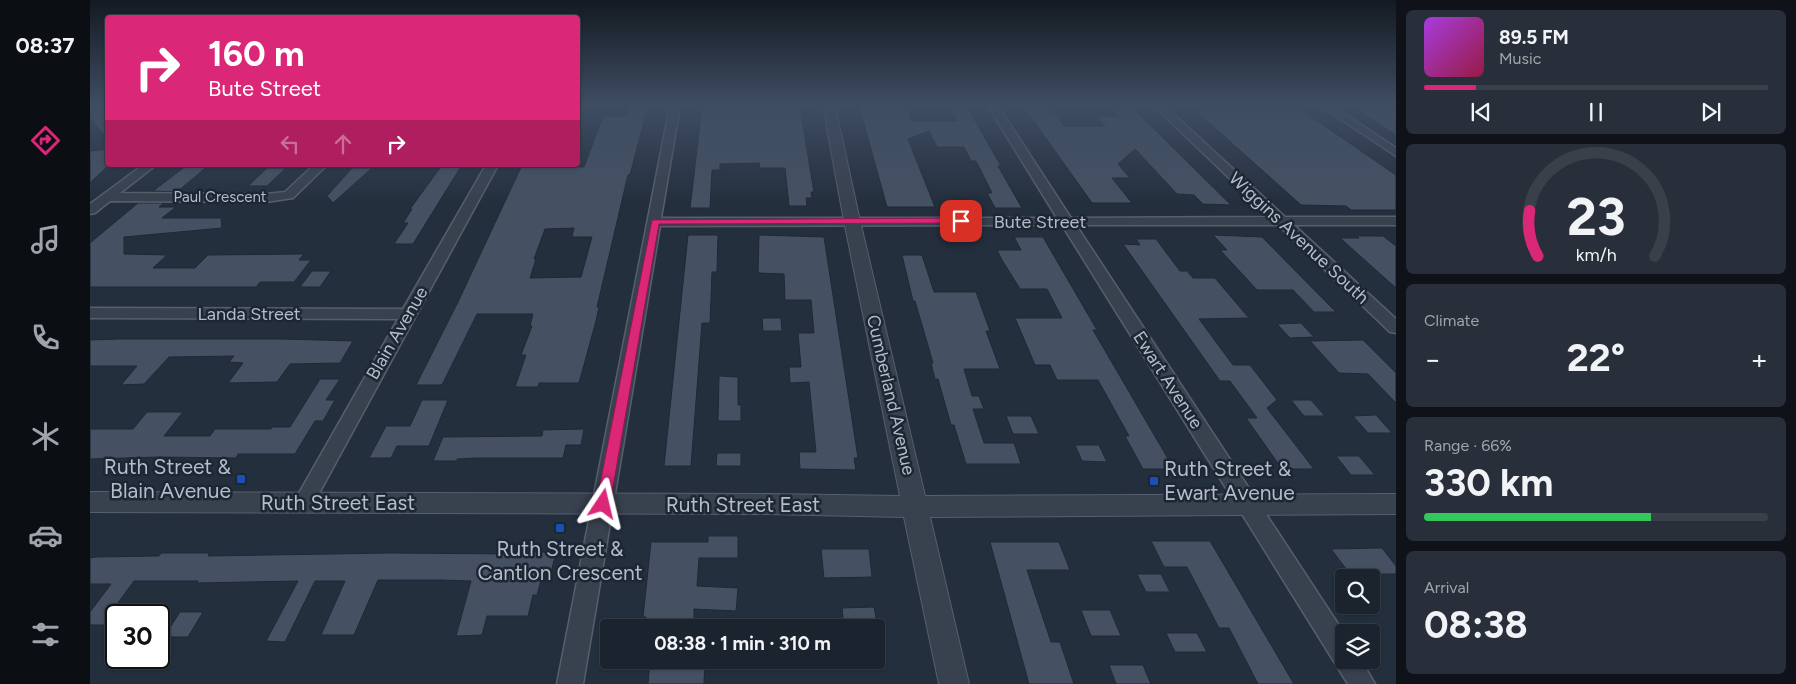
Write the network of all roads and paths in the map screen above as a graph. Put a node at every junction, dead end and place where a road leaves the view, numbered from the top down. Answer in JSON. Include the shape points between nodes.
{"nodes":[{"id":1,"x":669,"y":138,"type":"edge"},
{"id":2,"x":835,"y":138,"type":"edge"},
{"id":3,"x":1013,"y":138,"type":"edge"},
{"id":4,"x":1193,"y":138,"type":"edge"},
{"id":5,"x":1374,"y":138,"type":"edge"},
{"id":6,"x":1396,"y":153,"type":"edge"},
{"id":7,"x":147,"y":167,"type":"edge"},
{"id":8,"x":319,"y":167,"type":"edge"},
{"id":9,"x":491,"y":167,"type":"edge"},
{"id":10,"x":108,"y":197,"type":"junction"},
{"id":11,"x":90,"y":210,"type":"edge"},
{"id":12,"x":852,"y":221,"type":"junction"},
{"id":13,"x":1281,"y":221,"type":"junction"},
{"id":14,"x":1396,"y":221,"type":"edge"},
{"id":15,"x":655,"y":222,"type":"junction"},
{"id":16,"x":1067,"y":222,"type":"junction"},
{"id":17,"x":90,"y":313,"type":"edge"},
{"id":18,"x":409,"y":314,"type":"junction"},
{"id":19,"x":1396,"y":328,"type":"edge"},
{"id":20,"x":90,"y":502,"type":"edge"},
{"id":21,"x":304,"y":502,"type":"junction"},
{"id":22,"x":603,"y":504,"type":"junction"},
{"id":23,"x":1248,"y":504,"type":"junction"},
{"id":24,"x":1396,"y":504,"type":"edge"},
{"id":25,"x":915,"y":507,"type":"junction"},
{"id":26,"x":1335,"y":641,"type":"edge"},
{"id":27,"x":1353,"y":669,"type":"edge"},
{"id":28,"x":570,"y":684,"type":"edge"},
{"id":29,"x":954,"y":684,"type":"edge"},
{"id":30,"x":1362,"y":684,"type":"edge"}],
"edges":[{"from":1,"to":15,"type":"street"},
{"from":2,"to":12,"type":"street","name":"Cumberland Avenue"},
{"from":3,"to":16,"type":"street","name":"Ewart Avenue"},
{"from":4,"to":13,"type":"street","name":"Wiggins Avenue South"},
{"from":5,"to":6,"type":"street"},
{"from":7,"to":10,"type":"street"},
{"from":8,"to":10,"type":"street","name":"Paul Crescent","via":[[289,195],[266,198]]},
{"from":9,"to":18,"type":"street","name":"Blain Avenue"},
{"from":10,"to":11,"type":"street"},
{"from":12,"to":15,"type":"street","name":"Bute Street"},
{"from":12,"to":16,"type":"street","name":"Bute Street"},
{"from":12,"to":25,"type":"street","name":"Cumberland Avenue"},
{"from":13,"to":14,"type":"street","name":"Bute Street"},
{"from":13,"to":16,"type":"street","name":"Bute Street"},
{"from":13,"to":19,"type":"street","name":"Wiggins Avenue South"},
{"from":15,"to":22,"type":"street"},
{"from":16,"to":23,"type":"street","name":"Ewart Avenue"},
{"from":17,"to":18,"type":"street","name":"Landa Street"},
{"from":18,"to":21,"type":"street","name":"Blain Avenue"},
{"from":20,"to":21,"type":"street","name":"Ruth Street East"},
{"from":21,"to":22,"type":"street","name":"Ruth Street East"},
{"from":22,"to":25,"type":"street","name":"Ruth Street East"},
{"from":22,"to":28,"type":"street"},
{"from":23,"to":24,"type":"street","name":"Ruth Street East"},
{"from":23,"to":25,"type":"street","name":"Ruth Street East"},
{"from":23,"to":26,"type":"street","name":"Ewart Avenue"},
{"from":25,"to":29,"type":"street","name":"Cumberland Avenue"},
{"from":27,"to":30,"type":"street"}]}
